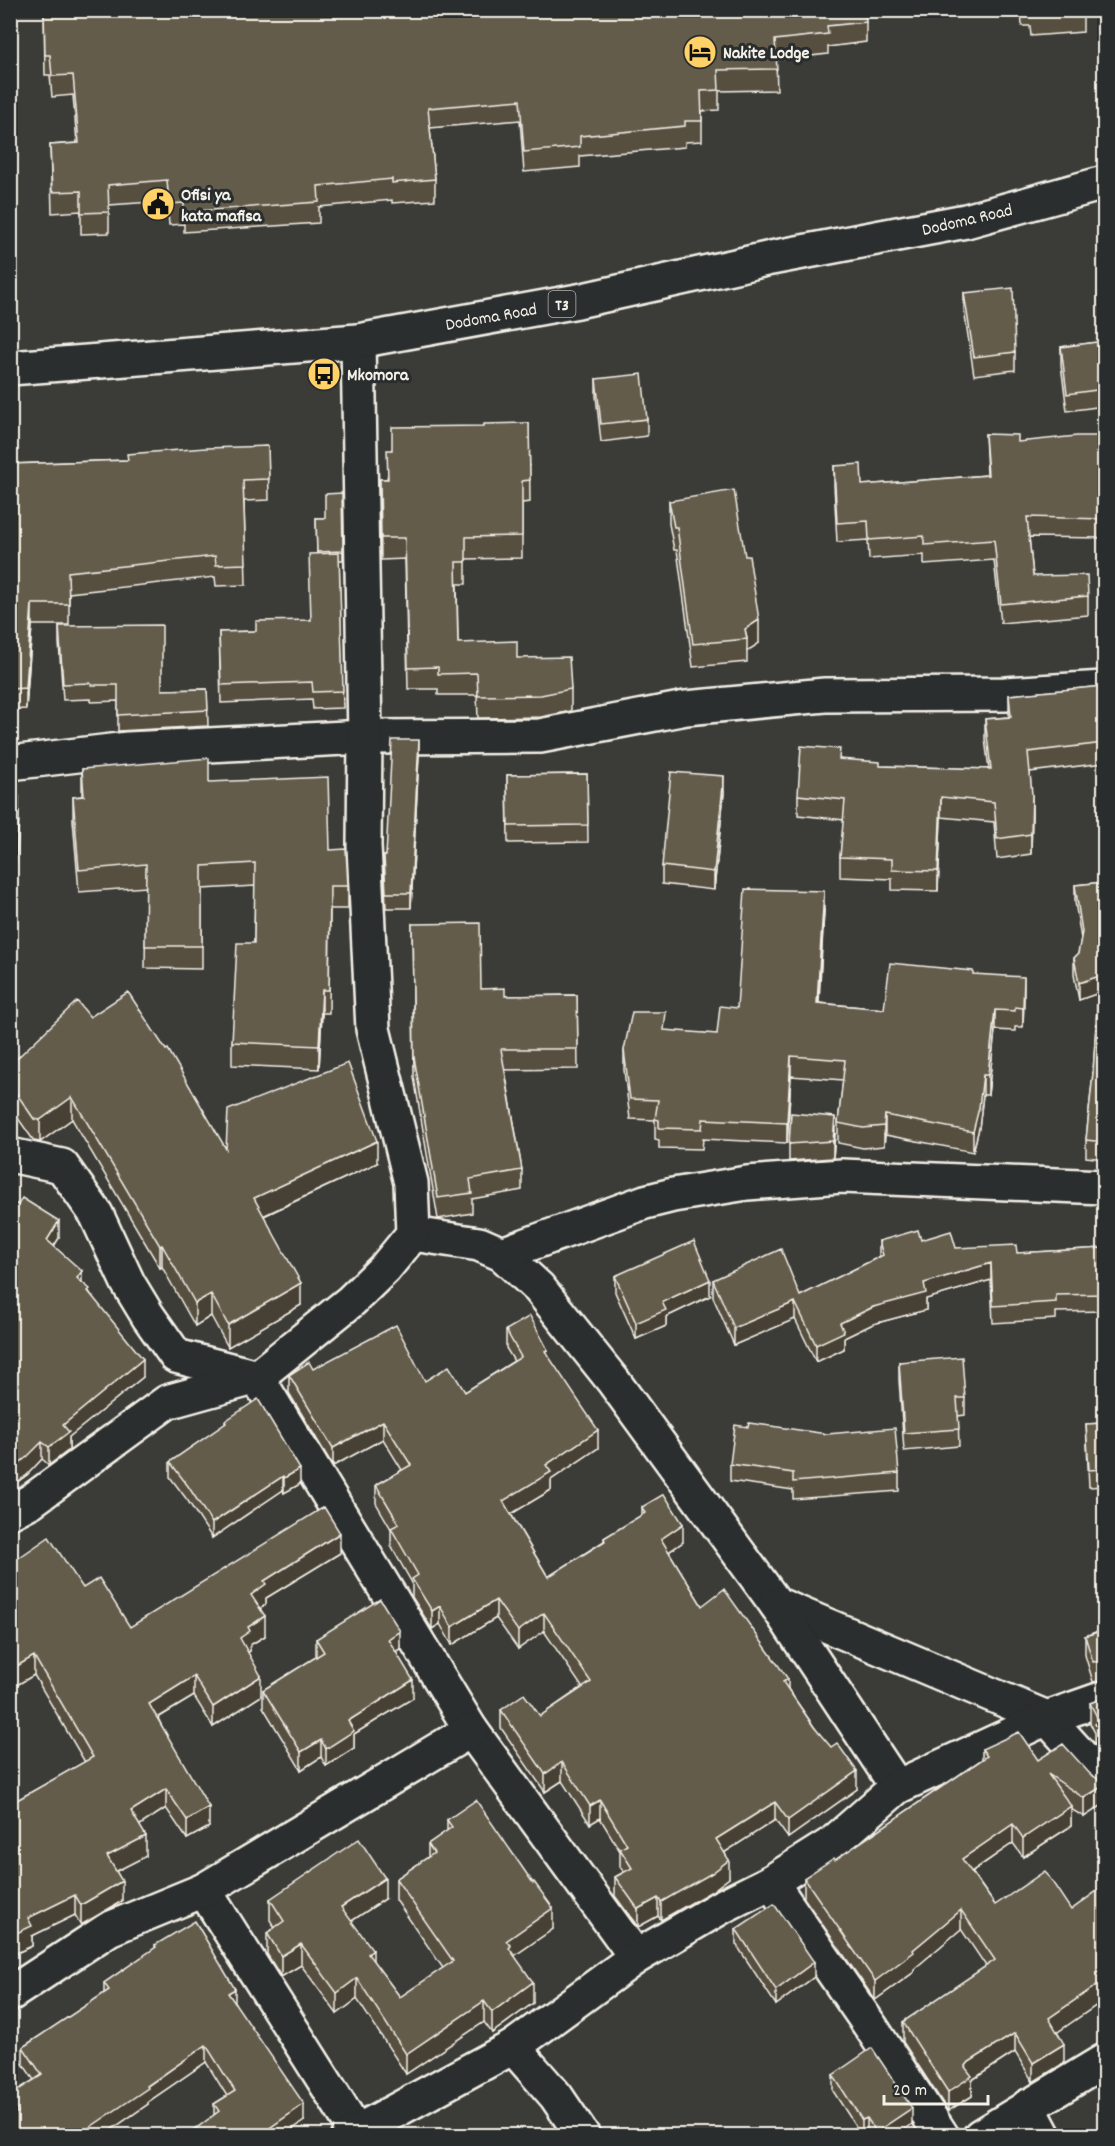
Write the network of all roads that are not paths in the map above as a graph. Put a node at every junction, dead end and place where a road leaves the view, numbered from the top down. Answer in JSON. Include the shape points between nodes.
{"nodes":[{"id":1,"x":1104,"y":183,"type":"edge"},
{"id":2,"x":358,"y":341,"type":"junction"},
{"id":3,"x":10,"y":368,"type":"edge"},
{"id":4,"x":1104,"y":688,"type":"edge"},
{"id":5,"x":365,"y":737,"type":"junction"},
{"id":6,"x":10,"y":763,"type":"edge"},
{"id":7,"x":10,"y":1155,"type":"edge"},
{"id":8,"x":1104,"y":1187,"type":"edge"},
{"id":9,"x":413,"y":1234,"type":"junction"},
{"id":10,"x":502,"y":1254,"type":"junction"},
{"id":11,"x":256,"y":1377,"type":"junction"},
{"id":12,"x":10,"y":1512,"type":"edge"},
{"id":13,"x":776,"y":1604,"type":"junction"},
{"id":14,"x":1104,"y":1698,"type":"edge"},
{"id":15,"x":1047,"y":1718,"type":"junction"},
{"id":16,"x":471,"y":1730,"type":"junction"},
{"id":17,"x":1104,"y":1780,"type":"edge"},
{"id":18,"x":897,"y":1787,"type":"junction"},
{"id":19,"x":771,"y":1882,"type":"junction"},
{"id":20,"x":204,"y":1890,"type":"junction"},
{"id":21,"x":636,"y":1957,"type":"junction"},
{"id":22,"x":10,"y":1994,"type":"edge"},
{"id":23,"x":513,"y":2047,"type":"junction"},
{"id":24,"x":1104,"y":2061,"type":"edge"},
{"id":25,"x":1028,"y":2106,"type":"junction"},
{"id":26,"x":353,"y":2133,"type":"edge"},
{"id":27,"x":583,"y":2136,"type":"edge"},
{"id":28,"x":942,"y":2136,"type":"edge"},
{"id":29,"x":980,"y":2136,"type":"edge"},
{"id":30,"x":1044,"y":2136,"type":"edge"}],
"edges":[{"from":1,"to":2,"type":"main road","name":"Dodoma Road","number":"T3","via":[[966,221],[771,258],[579,301]]},
{"from":2,"to":3,"type":"main road","name":"Dodoma Road","number":"T3"},
{"from":2,"to":5,"type":"main road"},
{"from":4,"to":5,"type":"main road","via":[[1005,694],[825,695],[686,708],[540,736]]},
{"from":5,"to":6,"type":"main road","via":[[128,749]]},
{"from":5,"to":9,"type":"main road","via":[[364,846],[373,1029],[411,1183]]},
{"from":7,"to":11,"type":"main road","via":[[62,1166],[96,1214],[128,1283],[176,1356]]},
{"from":8,"to":10,"type":"main road","via":[[842,1176],[747,1184],[645,1202]]},
{"from":9,"to":10,"type":"main road","via":[[479,1244]]},
{"from":9,"to":11,"type":"main road","via":[[351,1302]]},
{"from":10,"to":13,"type":"main road","via":[[560,1312]]},
{"from":11,"to":12,"type":"main road","via":[[168,1402]]},
{"from":11,"to":16,"type":"main road"},
{"from":13,"to":15,"type":"main road"},
{"from":13,"to":18,"type":"main road"},
{"from":14,"to":15,"type":"main road"},
{"from":15,"to":17,"type":"main road"},
{"from":15,"to":18,"type":"main road"},
{"from":16,"to":20,"type":"main road"},
{"from":16,"to":21,"type":"main road"},
{"from":18,"to":19,"type":"main road","via":[[832,1844]]},
{"from":19,"to":21,"type":"main road"},
{"from":19,"to":28,"type":"main road"},
{"from":20,"to":22,"type":"main road","via":[[109,1929]]},
{"from":20,"to":26,"type":"main road"},
{"from":21,"to":23,"type":"main road"},
{"from":23,"to":26,"type":"main road"},
{"from":23,"to":27,"type":"main road","via":[[556,2096]]},
{"from":24,"to":25,"type":"main road"},
{"from":25,"to":29,"type":"main road"},
{"from":25,"to":30,"type":"main road"}]}
